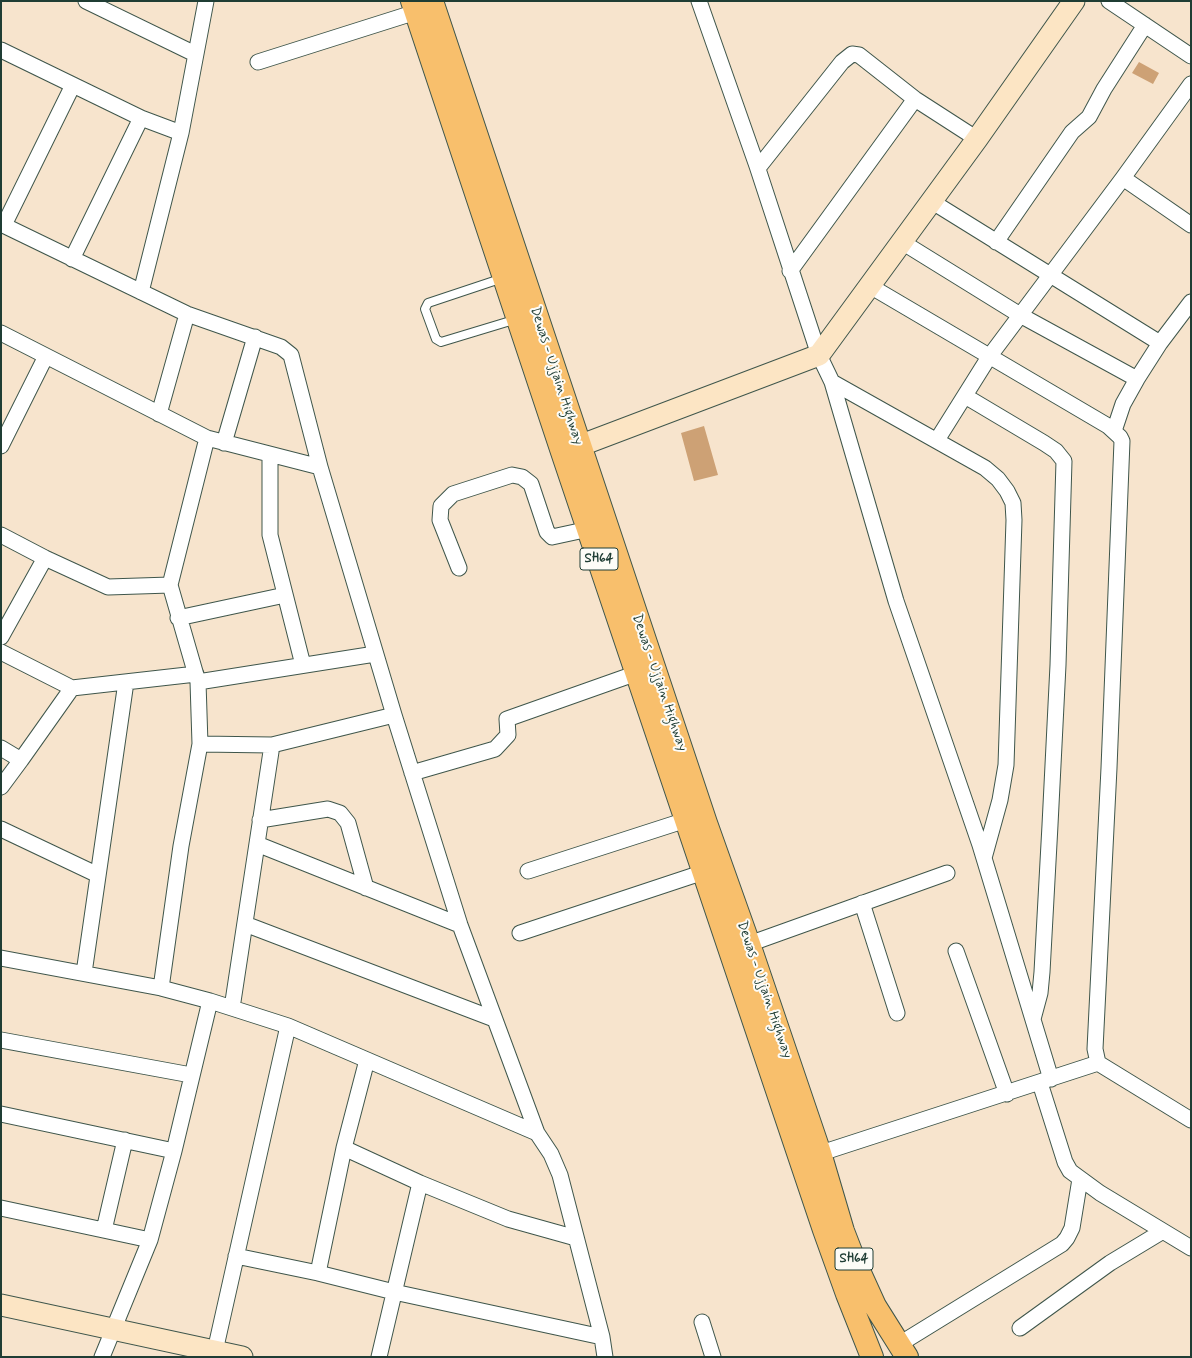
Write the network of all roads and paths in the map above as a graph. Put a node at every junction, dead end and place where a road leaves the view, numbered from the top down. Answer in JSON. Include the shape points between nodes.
{"nodes":[{"id":1,"x":86,"y":1,"type":"edge"},
{"id":2,"x":206,"y":1,"type":"edge"},
{"id":3,"x":699,"y":1,"type":"edge"},
{"id":4,"x":1074,"y":1,"type":"edge"},
{"id":5,"x":1109,"y":1,"type":"edge"},
{"id":6,"x":420,"y":5,"type":"edge"},
{"id":7,"x":1145,"y":25,"type":"junction"},
{"id":8,"x":1,"y":50,"type":"edge"},
{"id":9,"x":195,"y":54,"type":"junction"},
{"id":10,"x":1191,"y":56,"type":"edge"},
{"id":11,"x":258,"y":62,"type":"dead end"},
{"id":12,"x":1191,"y":84,"type":"edge"},
{"id":13,"x":73,"y":85,"type":"junction"},
{"id":14,"x":915,"y":99,"type":"junction"},
{"id":15,"x":141,"y":118,"type":"junction"},
{"id":16,"x":181,"y":133,"type":"junction"},
{"id":17,"x":977,"y":139,"type":"junction"},
{"id":18,"x":758,"y":168,"type":"junction"},
{"id":19,"x":1123,"y":178,"type":"junction"},
{"id":20,"x":931,"y":201,"type":"junction"},
{"id":21,"x":3,"y":224,"type":"edge"},
{"id":22,"x":1191,"y":225,"type":"edge"},
{"id":23,"x":902,"y":242,"type":"junction"},
{"id":24,"x":996,"y":242,"type":"junction"},
{"id":25,"x":72,"y":259,"type":"junction"},
{"id":26,"x":790,"y":271,"type":"junction"},
{"id":27,"x":1050,"y":275,"type":"junction"},
{"id":28,"x":504,"y":278,"type":"junction"},
{"id":29,"x":870,"y":286,"type":"junction"},
{"id":30,"x":141,"y":292,"type":"junction"},
{"id":31,"x":1191,"y":302,"type":"edge"},
{"id":32,"x":187,"y":314,"type":"junction"},
{"id":33,"x":1020,"y":315,"type":"junction"},
{"id":34,"x":517,"y":319,"type":"junction"},
{"id":35,"x":1,"y":333,"type":"edge"},
{"id":36,"x":255,"y":337,"type":"junction"},
{"id":37,"x":1160,"y":343,"type":"junction"},
{"id":38,"x":819,"y":355,"type":"junction"},
{"id":39,"x":46,"y":356,"type":"junction"},
{"id":40,"x":989,"y":357,"type":"junction"},
{"id":41,"x":1137,"y":379,"type":"junction"},
{"id":42,"x":832,"y":382,"type":"junction"},
{"id":43,"x":964,"y":396,"type":"junction"},
{"id":44,"x":159,"y":414,"type":"junction"},
{"id":45,"x":1114,"y":431,"type":"junction"},
{"id":46,"x":207,"y":438,"type":"junction"},
{"id":47,"x":937,"y":440,"type":"junction"},
{"id":48,"x":2,"y":442,"type":"edge"},
{"id":49,"x":224,"y":443,"type":"junction"},
{"id":50,"x":571,"y":449,"type":"junction"},
{"id":51,"x":270,"y":455,"type":"junction"},
{"id":52,"x":320,"y":467,"type":"junction"},
{"id":53,"x":589,"y":529,"type":"junction"},
{"id":54,"x":1,"y":535,"type":"edge"},
{"id":55,"x":45,"y":558,"type":"junction"},
{"id":56,"x":459,"y":568,"type":"dead end"},
{"id":57,"x":170,"y":585,"type":"junction"},
{"id":58,"x":285,"y":595,"type":"junction"},
{"id":59,"x":178,"y":618,"type":"junction"},
{"id":60,"x":1,"y":637,"type":"edge"},
{"id":61,"x":1,"y":652,"type":"edge"},
{"id":62,"x":375,"y":654,"type":"junction"},
{"id":63,"x":303,"y":665,"type":"junction"},
{"id":64,"x":637,"y":673,"type":"junction"},
{"id":65,"x":197,"y":678,"type":"junction"},
{"id":66,"x":126,"y":682,"type":"junction"},
{"id":67,"x":72,"y":688,"type":"junction"},
{"id":68,"x":394,"y":715,"type":"junction"},
{"id":69,"x":200,"y":744,"type":"junction"},
{"id":70,"x":272,"y":745,"type":"junction"},
{"id":71,"x":1,"y":748,"type":"edge"},
{"id":72,"x":21,"y":760,"type":"junction"},
{"id":73,"x":412,"y":773,"type":"junction"},
{"id":74,"x":1,"y":787,"type":"edge"},
{"id":75,"x":260,"y":820,"type":"junction"},
{"id":76,"x":686,"y":820,"type":"junction"},
{"id":77,"x":1,"y":829,"type":"edge"},
{"id":78,"x":257,"y":844,"type":"junction"},
{"id":79,"x":984,"y":858,"type":"junction"},
{"id":80,"x":528,"y":871,"type":"dead end"},
{"id":81,"x":704,"y":872,"type":"junction"},
{"id":82,"x":947,"y":874,"type":"dead end"},
{"id":83,"x":98,"y":875,"type":"junction"},
{"id":84,"x":366,"y":888,"type":"junction"},
{"id":85,"x":862,"y":903,"type":"junction"},
{"id":86,"x":245,"y":924,"type":"junction"},
{"id":87,"x":460,"y":926,"type":"junction"},
{"id":88,"x":520,"y":933,"type":"dead end"},
{"id":89,"x":749,"y":944,"type":"junction"},
{"id":90,"x":956,"y":951,"type":"dead end"},
{"id":91,"x":1,"y":958,"type":"edge"},
{"id":92,"x":84,"y":973,"type":"junction"},
{"id":93,"x":161,"y":988,"type":"junction"},
{"id":94,"x":210,"y":1001,"type":"junction"},
{"id":95,"x":232,"y":1008,"type":"junction"},
{"id":96,"x":897,"y":1013,"type":"dead end"},
{"id":97,"x":494,"y":1019,"type":"junction"},
{"id":98,"x":1033,"y":1019,"type":"junction"},
{"id":99,"x":288,"y":1026,"type":"junction"},
{"id":100,"x":1,"y":1040,"type":"edge"},
{"id":101,"x":367,"y":1060,"type":"junction"},
{"id":102,"x":1098,"y":1063,"type":"junction"},
{"id":103,"x":191,"y":1075,"type":"junction"},
{"id":104,"x":1046,"y":1081,"type":"junction"},
{"id":105,"x":1007,"y":1094,"type":"junction"},
{"id":106,"x":1,"y":1114,"type":"edge"},
{"id":107,"x":1191,"y":1120,"type":"edge"},
{"id":108,"x":537,"y":1133,"type":"junction"},
{"id":109,"x":125,"y":1140,"type":"junction"},
{"id":110,"x":344,"y":1148,"type":"junction"},
{"id":111,"x":174,"y":1151,"type":"junction"},
{"id":112,"x":811,"y":1156,"type":"junction"},
{"id":113,"x":1080,"y":1179,"type":"junction"},
{"id":114,"x":420,"y":1183,"type":"junction"},
{"id":115,"x":1,"y":1208,"type":"edge"},
{"id":116,"x":104,"y":1230,"type":"junction"},
{"id":117,"x":1163,"y":1231,"type":"junction"},
{"id":118,"x":576,"y":1238,"type":"junction"},
{"id":119,"x":150,"y":1240,"type":"junction"},
{"id":120,"x":1191,"y":1248,"type":"edge"},
{"id":121,"x":236,"y":1256,"type":"junction"},
{"id":122,"x":318,"y":1273,"type":"junction"},
{"id":123,"x":394,"y":1292,"type":"junction"},
{"id":124,"x":1,"y":1305,"type":"edge"},
{"id":125,"x":702,"y":1322,"type":"dead end"},
{"id":126,"x":1020,"y":1328,"type":"dead end"},
{"id":127,"x":114,"y":1329,"type":"junction"},
{"id":128,"x":602,"y":1337,"type":"junction"},
{"id":129,"x":215,"y":1351,"type":"junction"},
{"id":130,"x":902,"y":1351,"type":"edge"},
{"id":131,"x":868,"y":1356,"type":"edge"},
{"id":132,"x":102,"y":1357,"type":"edge"},
{"id":133,"x":242,"y":1357,"type":"edge"},
{"id":134,"x":378,"y":1357,"type":"edge"},
{"id":135,"x":605,"y":1357,"type":"edge"},
{"id":136,"x":713,"y":1357,"type":"edge"}],
"edges":[{"from":1,"to":9,"type":"street"},
{"from":2,"to":9,"type":"street"},
{"from":3,"to":18,"type":"street"},
{"from":4,"to":17,"type":"street"},
{"from":5,"to":7,"type":"street"},
{"from":6,"to":11,"type":"street"},
{"from":6,"to":28,"type":"main road","name":"Dewas - Ujjain Highway","number":"SH64"},
{"from":6,"to":50,"type":"main road","name":"Dewas - Ujjain Highway","number":"SH64"},
{"from":7,"to":10,"type":"street"},
{"from":7,"to":24,"type":"street","via":[[1089,117],[1072,132]]},
{"from":8,"to":13,"type":"street"},
{"from":9,"to":16,"type":"street"},
{"from":12,"to":19,"type":"street"},
{"from":13,"to":15,"type":"street"},
{"from":13,"to":21,"type":"street"},
{"from":14,"to":17,"type":"street"},
{"from":14,"to":18,"type":"street","via":[[859,55],[852,54],[842,62]]},
{"from":14,"to":26,"type":"street"},
{"from":15,"to":16,"type":"street"},
{"from":15,"to":25,"type":"street"},
{"from":16,"to":30,"type":"street"},
{"from":17,"to":20,"type":"street"},
{"from":18,"to":26,"type":"street"},
{"from":19,"to":22,"type":"street"},
{"from":19,"to":27,"type":"street"},
{"from":20,"to":23,"type":"street"},
{"from":20,"to":24,"type":"street"},
{"from":21,"to":25,"type":"street"},
{"from":23,"to":29,"type":"street"},
{"from":23,"to":33,"type":"street"},
{"from":24,"to":27,"type":"street"},
{"from":25,"to":30,"type":"street"},
{"from":26,"to":38,"type":"street"},
{"from":27,"to":33,"type":"street"},
{"from":27,"to":37,"type":"street"},
{"from":28,"to":34,"type":"main road","name":"Dewas - Ujjain Highway","number":"SH64"},
{"from":28,"to":34,"type":"lane","via":[[428,303],[426,309],[430,324],[436,339],[441,342]]},
{"from":29,"to":38,"type":"street"},
{"from":29,"to":40,"type":"street"},
{"from":30,"to":32,"type":"street"},
{"from":31,"to":37,"type":"street"},
{"from":32,"to":36,"type":"street"},
{"from":32,"to":44,"type":"street"},
{"from":33,"to":40,"type":"street"},
{"from":33,"to":41,"type":"street"},
{"from":34,"to":50,"type":"main road","name":"Dewas - Ujjain Highway","number":"SH64"},
{"from":35,"to":39,"type":"street"},
{"from":36,"to":49,"type":"street"},
{"from":36,"to":52,"type":"street","via":[[281,347],[291,355]]},
{"from":37,"to":41,"type":"street"},
{"from":38,"to":42,"type":"street"},
{"from":38,"to":50,"type":"street"},
{"from":39,"to":44,"type":"street"},
{"from":39,"to":48,"type":"street"},
{"from":40,"to":43,"type":"street"},
{"from":40,"to":45,"type":"street"},
{"from":41,"to":45,"type":"street","via":[[1123,404]]},
{"from":42,"to":47,"type":"street"},
{"from":42,"to":79,"type":"street","via":[[896,601]]},
{"from":43,"to":47,"type":"street"},
{"from":43,"to":98,"type":"street","via":[[1044,443],[1056,451],[1064,461],[1050,833],[1042,972]]},
{"from":44,"to":46,"type":"street"},
{"from":45,"to":102,"type":"street","via":[[1120,436],[1122,447],[1095,1049]]},
{"from":46,"to":49,"type":"street"},
{"from":46,"to":57,"type":"street"},
{"from":47,"to":79,"type":"street","via":[[998,478],[1013,504],[1006,764],[1000,800]]},
{"from":49,"to":51,"type":"street"},
{"from":50,"to":53,"type":"main road","name":"Dewas - Ujjain Highway","number":"SH64"},
{"from":50,"to":89,"type":"main road","name":"Dewas - Ujjain Highway","number":"SH64"},
{"from":51,"to":52,"type":"street"},
{"from":51,"to":58,"type":"street","via":[[270,535]]},
{"from":52,"to":62,"type":"street"},
{"from":53,"to":56,"type":"street","via":[[552,536],[547,532],[531,484],[522,477],[512,475],[453,494],[441,506],[440,520]]},
{"from":53,"to":64,"type":"main road","name":"Dewas - Ujjain Highway","number":"SH64"},
{"from":54,"to":55,"type":"street"},
{"from":55,"to":57,"type":"street","via":[[108,587]]},
{"from":55,"to":60,"type":"street"},
{"from":57,"to":59,"type":"street"},
{"from":58,"to":59,"type":"street"},
{"from":58,"to":63,"type":"street"},
{"from":59,"to":65,"type":"street"},
{"from":61,"to":67,"type":"street"},
{"from":62,"to":63,"type":"street"},
{"from":62,"to":68,"type":"street"},
{"from":63,"to":65,"type":"street"},
{"from":64,"to":73,"type":"street","via":[[507,719],[508,734],[495,750]]},
{"from":64,"to":76,"type":"main road","name":"Dewas - Ujjain Highway","number":"SH64"},
{"from":65,"to":66,"type":"street"},
{"from":65,"to":69,"type":"street"},
{"from":66,"to":67,"type":"street"},
{"from":66,"to":83,"type":"street"},
{"from":67,"to":72,"type":"street"},
{"from":68,"to":70,"type":"street"},
{"from":68,"to":73,"type":"street"},
{"from":69,"to":70,"type":"street"},
{"from":69,"to":93,"type":"street","via":[[181,846]]},
{"from":70,"to":75,"type":"street"},
{"from":71,"to":72,"type":"street"},
{"from":72,"to":74,"type":"street"},
{"from":73,"to":87,"type":"street"},
{"from":75,"to":78,"type":"street"},
{"from":75,"to":84,"type":"street","via":[[328,810],[340,813],[348,823]]},
{"from":76,"to":80,"type":"street"},
{"from":76,"to":81,"type":"main road","name":"Dewas - Ujjain Highway","number":"SH64"},
{"from":77,"to":83,"type":"street"},
{"from":78,"to":84,"type":"street"},
{"from":78,"to":86,"type":"street"},
{"from":79,"to":98,"type":"street"},
{"from":81,"to":88,"type":"street"},
{"from":81,"to":112,"type":"main road","name":"Dewas - Ujjain Highway","number":"SH64"},
{"from":82,"to":85,"type":"street"},
{"from":83,"to":92,"type":"street"},
{"from":84,"to":87,"type":"street"},
{"from":85,"to":89,"type":"street"},
{"from":85,"to":96,"type":"street"},
{"from":86,"to":95,"type":"street"},
{"from":86,"to":97,"type":"street"},
{"from":87,"to":97,"type":"street"},
{"from":89,"to":112,"type":"main road","name":"Dewas - Ujjain Highway","number":"SH64"},
{"from":90,"to":105,"type":"street"},
{"from":91,"to":92,"type":"street"},
{"from":92,"to":93,"type":"street"},
{"from":93,"to":94,"type":"street"},
{"from":94,"to":95,"type":"street"},
{"from":94,"to":103,"type":"street"},
{"from":95,"to":99,"type":"street"},
{"from":97,"to":108,"type":"street"},
{"from":98,"to":104,"type":"street"},
{"from":99,"to":101,"type":"street"},
{"from":99,"to":121,"type":"street"},
{"from":100,"to":103,"type":"street"},
{"from":101,"to":108,"type":"street"},
{"from":101,"to":110,"type":"street"},
{"from":102,"to":104,"type":"street"},
{"from":102,"to":107,"type":"street"},
{"from":103,"to":111,"type":"street"},
{"from":104,"to":105,"type":"street"},
{"from":104,"to":113,"type":"street","via":[[1065,1162],[1070,1171]]},
{"from":105,"to":112,"type":"street"},
{"from":106,"to":109,"type":"street"},
{"from":108,"to":118,"type":"street","via":[[551,1154],[560,1175]]},
{"from":109,"to":111,"type":"street"},
{"from":109,"to":116,"type":"street"},
{"from":110,"to":114,"type":"street"},
{"from":110,"to":122,"type":"street"},
{"from":111,"to":119,"type":"street"},
{"from":112,"to":130,"type":"main road","name":"Dewas - Ujjain Highway","number":"SH64","via":[[875,1306]]},
{"from":112,"to":131,"type":"main road","name":"Dewas - Ujjain Highway","number":"SH64","via":[[842,1280]]},
{"from":113,"to":117,"type":"street"},
{"from":113,"to":130,"type":"street","via":[[1072,1228],[1062,1244]]},
{"from":114,"to":118,"type":"street","via":[[508,1219]]},
{"from":114,"to":123,"type":"street"},
{"from":115,"to":116,"type":"street"},
{"from":116,"to":119,"type":"street"},
{"from":117,"to":120,"type":"street"},
{"from":117,"to":126,"type":"street","via":[[1110,1263]]},
{"from":118,"to":128,"type":"street"},
{"from":119,"to":127,"type":"street"},
{"from":121,"to":122,"type":"street"},
{"from":121,"to":129,"type":"street"},
{"from":122,"to":123,"type":"street"},
{"from":123,"to":128,"type":"street"},
{"from":123,"to":134,"type":"street"},
{"from":124,"to":127,"type":"street"},
{"from":125,"to":136,"type":"street"},
{"from":127,"to":129,"type":"street"},
{"from":127,"to":132,"type":"street"},
{"from":128,"to":135,"type":"street"},
{"from":129,"to":133,"type":"street"}]}
